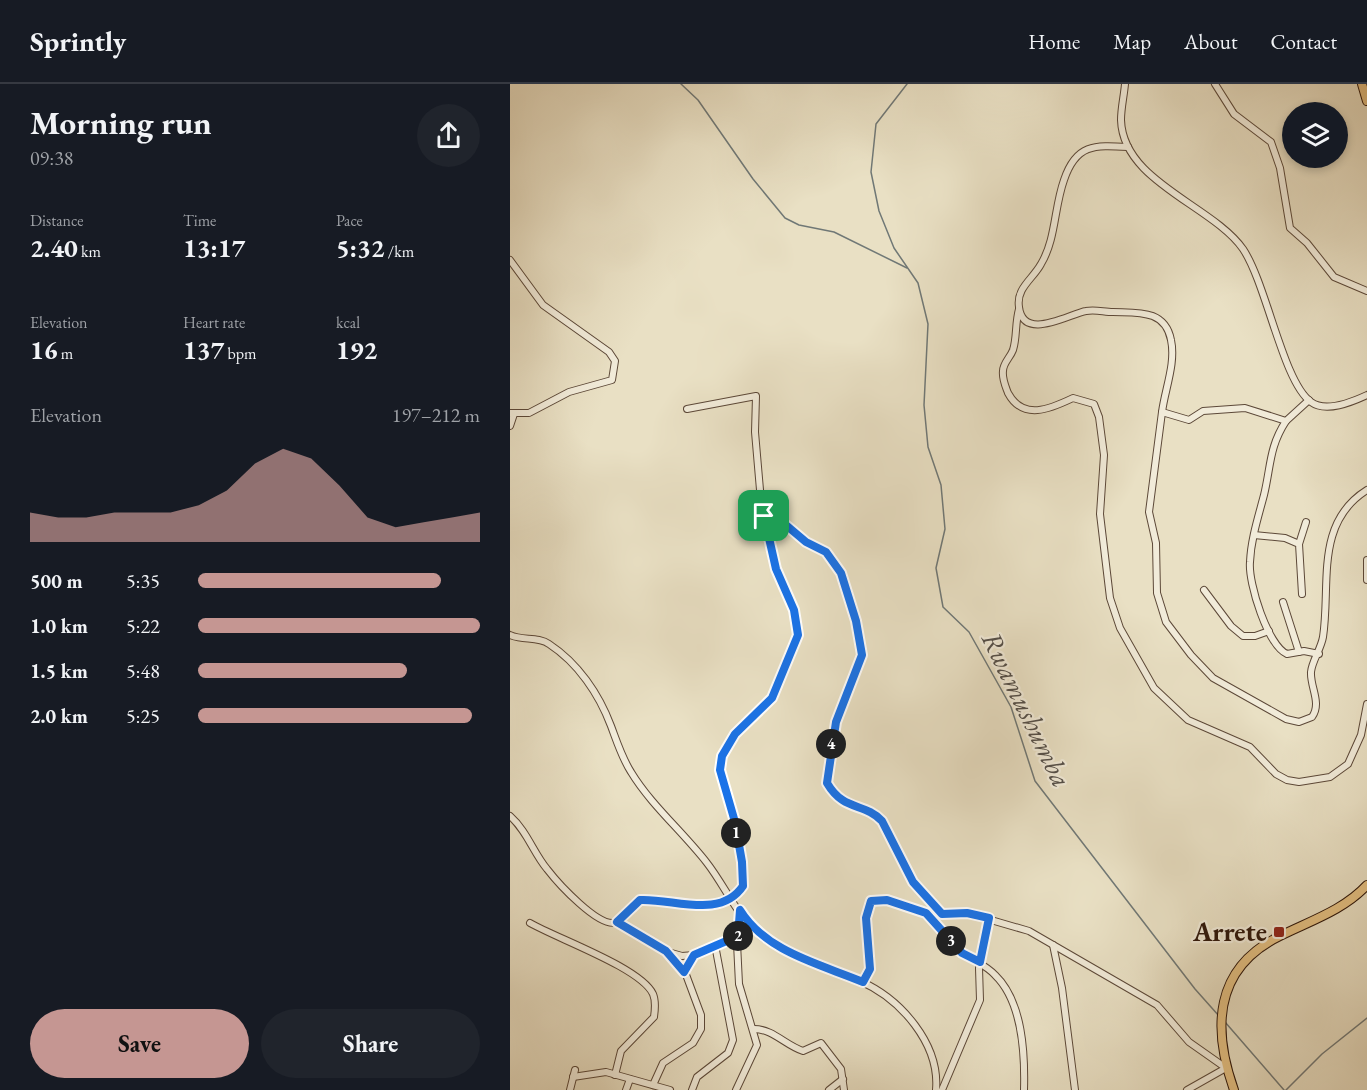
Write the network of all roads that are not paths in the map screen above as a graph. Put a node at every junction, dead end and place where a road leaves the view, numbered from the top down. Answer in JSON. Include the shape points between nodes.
{"nodes":[{"id":1,"x":1125,"y":84,"type":"edge"},
{"id":2,"x":1215,"y":84,"type":"edge"},
{"id":3,"x":1362,"y":84,"type":"edge"},
{"id":4,"x":1367,"y":101,"type":"edge"},
{"id":5,"x":1128,"y":147,"type":"junction"},
{"id":6,"x":510,"y":260,"type":"edge"},
{"id":7,"x":1367,"y":291,"type":"edge"},
{"id":8,"x":1019,"y":309,"type":"junction"},
{"id":9,"x":1367,"y":394,"type":"edge"},
{"id":10,"x":1309,"y":400,"type":"junction"},
{"id":11,"x":687,"y":409,"type":"dead end"},
{"id":12,"x":1162,"y":412,"type":"junction"},
{"id":13,"x":512,"y":414,"type":"edge"},
{"id":14,"x":1286,"y":421,"type":"junction"},
{"id":15,"x":510,"y":426,"type":"edge"},
{"id":16,"x":1367,"y":490,"type":"edge"},
{"id":17,"x":764,"y":516,"type":"junction"},
{"id":18,"x":1306,"y":522,"type":"dead end"},
{"id":19,"x":1254,"y":535,"type":"junction"},
{"id":20,"x":1299,"y":544,"type":"junction"},
{"id":21,"x":1367,"y":560,"type":"edge"},
{"id":22,"x":1367,"y":580,"type":"edge"},
{"id":23,"x":1204,"y":590,"type":"dead end"},
{"id":24,"x":1302,"y":594,"type":"dead end"},
{"id":25,"x":1283,"y":602,"type":"dead end"},
{"id":26,"x":1269,"y":631,"type":"junction"},
{"id":27,"x":510,"y":634,"type":"edge"},
{"id":28,"x":1299,"y":652,"type":"junction"},
{"id":29,"x":1319,"y":654,"type":"junction"},
{"id":30,"x":1367,"y":704,"type":"edge"},
{"id":31,"x":510,"y":816,"type":"edge"},
{"id":32,"x":1367,"y":885,"type":"edge"},
{"id":33,"x":732,"y":897,"type":"junction"},
{"id":34,"x":740,"y":910,"type":"junction"},
{"id":35,"x":926,"y":913,"type":"junction"},
{"id":36,"x":942,"y":914,"type":"junction"},
{"id":37,"x":989,"y":918,"type":"junction"},
{"id":38,"x":530,"y":922,"type":"dead end"},
{"id":39,"x":617,"y":922,"type":"junction"},
{"id":40,"x":738,"y":936,"type":"junction"},
{"id":41,"x":715,"y":945,"type":"junction"},
{"id":42,"x":1053,"y":945,"type":"junction"},
{"id":43,"x":666,"y":951,"type":"junction"},
{"id":44,"x":694,"y":955,"type":"junction"},
{"id":45,"x":980,"y":962,"type":"junction"},
{"id":46,"x":684,"y":972,"type":"junction"},
{"id":47,"x":863,"y":982,"type":"junction"},
{"id":48,"x":754,"y":1029,"type":"junction"},
{"id":49,"x":1226,"y":1068,"type":"junction"},
{"id":50,"x":575,"y":1070,"type":"dead end"},
{"id":51,"x":615,"y":1075,"type":"junction"},
{"id":52,"x":573,"y":1077,"type":"junction"},
{"id":53,"x":630,"y":1079,"type":"junction"},
{"id":54,"x":843,"y":1079,"type":"junction"},
{"id":55,"x":657,"y":1087,"type":"edge"},
{"id":56,"x":570,"y":1090,"type":"edge"},
{"id":57,"x":626,"y":1090,"type":"edge"},
{"id":58,"x":670,"y":1090,"type":"edge"},
{"id":59,"x":692,"y":1090,"type":"edge"},
{"id":60,"x":736,"y":1090,"type":"edge"},
{"id":61,"x":830,"y":1090,"type":"edge"},
{"id":62,"x":844,"y":1090,"type":"edge"},
{"id":63,"x":936,"y":1090,"type":"edge"},
{"id":64,"x":942,"y":1090,"type":"edge"},
{"id":65,"x":1024,"y":1090,"type":"edge"},
{"id":66,"x":1074,"y":1090,"type":"edge"},
{"id":67,"x":1187,"y":1090,"type":"edge"},
{"id":68,"x":1234,"y":1090,"type":"edge"}],
"edges":[{"from":1,"to":5,"type":"street","via":[[1121,119]]},
{"from":2,"to":7,"type":"street","via":[[1234,114],[1270,142],[1280,168],[1290,228],[1334,277]]},
{"from":3,"to":4,"type":"main road"},
{"from":5,"to":8,"type":"street","via":[[1092,146],[1076,156],[1064,180],[1048,251],[1021,292]]},
{"from":5,"to":10,"type":"street","via":[[1145,169],[1242,248],[1257,276],[1293,377]]},
{"from":6,"to":13,"type":"street","via":[[543,304],[609,352],[615,361],[612,380],[569,392],[529,412]]},
{"from":8,"to":12,"type":"street","via":[[1024,318],[1043,325],[1086,310],[1143,311],[1157,317],[1168,330],[1173,351]]},
{"from":8,"to":30,"type":"street","via":[[1014,348],[1002,368],[1002,380],[1010,396],[1027,410],[1046,411],[1073,398],[1095,404],[1104,455],[1100,514],[1110,598],[1120,628],[1154,688],[1188,720],[1250,747],[1276,774],[1299,782],[1330,777],[1348,764],[1361,735]]},
{"from":9,"to":10,"type":"street","via":[[1327,407]]},
{"from":10,"to":14,"type":"street"},
{"from":11,"to":17,"type":"street","via":[[756,396],[759,504]]},
{"from":12,"to":14,"type":"street","via":[[1189,420],[1203,411],[1245,408]]},
{"from":12,"to":29,"type":"street","via":[[1149,512],[1156,543],[1157,593],[1173,632],[1213,678],[1295,722],[1309,720],[1315,714],[1311,673]]},
{"from":13,"to":15,"type":"street"},
{"from":14,"to":19,"type":"street","via":[[1270,454]]},
{"from":16,"to":29,"type":"street","via":[[1354,497],[1332,532]]},
{"from":17,"to":33,"type":"street","via":[[776,569],[794,610],[798,635],[772,698],[735,734],[722,756],[720,770],[733,814],[743,878],[743,886]]},
{"from":17,"to":36,"type":"street","via":[[780,520],[806,542],[826,552],[841,573],[856,621],[862,655],[836,722],[827,783],[843,803],[875,814],[882,821],[913,882]]},
{"from":18,"to":20,"type":"street"},
{"from":19,"to":20,"type":"street","via":[[1285,538]]},
{"from":19,"to":26,"type":"street","via":[[1250,568]]},
{"from":20,"to":24,"type":"street"},
{"from":21,"to":22,"type":"street"},
{"from":23,"to":26,"type":"street","via":[[1243,636]]},
{"from":25,"to":28,"type":"street"},
{"from":26,"to":28,"type":"street","via":[[1285,653]]},
{"from":27,"to":33,"type":"street","via":[[550,644],[582,674],[602,706],[631,772]]},
{"from":28,"to":29,"type":"street"},
{"from":31,"to":39,"type":"street","via":[[520,825],[546,868],[588,912],[604,923]]},
{"from":32,"to":49,"type":"highway","via":[[1343,905],[1260,948],[1238,970],[1221,1011]]},
{"from":33,"to":34,"type":"street"},
{"from":33,"to":39,"type":"street","via":[[712,906],[640,900]]},
{"from":34,"to":40,"type":"street"},
{"from":34,"to":47,"type":"street","via":[[761,936]]},
{"from":35,"to":36,"type":"street"},
{"from":35,"to":45,"type":"street","via":[[962,953]]},
{"from":35,"to":47,"type":"street","via":[[887,900],[871,901],[866,918],[870,969]]},
{"from":36,"to":37,"type":"street","via":[[967,913]]},
{"from":37,"to":42,"type":"street","via":[[1029,931]]},
{"from":37,"to":45,"type":"street"},
{"from":38,"to":51,"type":"street","via":[[626,970],[652,993],[654,1017],[621,1050]]},
{"from":39,"to":43,"type":"street"},
{"from":40,"to":41,"type":"street"},
{"from":40,"to":48,"type":"street","via":[[739,984]]},
{"from":41,"to":44,"type":"street"},
{"from":41,"to":59,"type":"street","via":[[733,1040],[728,1053],[697,1077]]},
{"from":42,"to":49,"type":"street","via":[[1156,1005],[1189,1042]]},
{"from":42,"to":66,"type":"street"},
{"from":43,"to":44,"type":"street"},
{"from":43,"to":46,"type":"street"},
{"from":44,"to":46,"type":"street"},
{"from":45,"to":64,"type":"street","via":[[981,1000]]},
{"from":45,"to":65,"type":"street","via":[[1005,987],[1018,1020]]},
{"from":46,"to":55,"type":"street","via":[[700,1015],[701,1029],[693,1042],[663,1063]]},
{"from":47,"to":63,"type":"street","via":[[893,1003],[927,1042],[936,1066]]},
{"from":48,"to":54,"type":"street","via":[[767,1029],[803,1051],[821,1043],[841,1069]]},
{"from":48,"to":60,"type":"street","via":[[757,1045]]},
{"from":49,"to":67,"type":"street"},
{"from":49,"to":68,"type":"highway"},
{"from":50,"to":52,"type":"street"},
{"from":51,"to":52,"type":"street","via":[[593,1073]]},
{"from":51,"to":53,"type":"street"},
{"from":52,"to":56,"type":"street"},
{"from":53,"to":55,"type":"street"},
{"from":53,"to":57,"type":"street"},
{"from":54,"to":61,"type":"street"},
{"from":54,"to":62,"type":"street"},
{"from":55,"to":58,"type":"street"}]}
